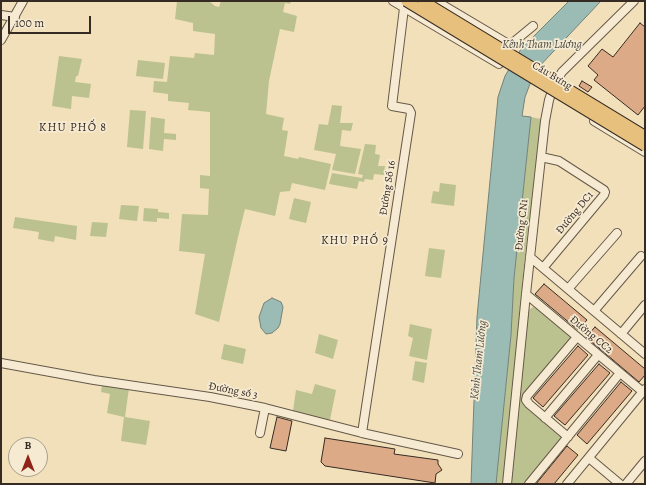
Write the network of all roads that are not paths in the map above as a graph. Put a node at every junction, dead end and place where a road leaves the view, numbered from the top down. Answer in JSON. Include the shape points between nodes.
{"nodes":[{"id":1,"x":23,"y":1,"type":"edge"},
{"id":2,"x":393,"y":1,"type":"edge"},
{"id":3,"x":424,"y":1,"type":"edge"},
{"id":4,"x":436,"y":1,"type":"edge"},
{"id":5,"x":634,"y":1,"type":"edge"},
{"id":6,"x":405,"y":5,"type":"edge"},
{"id":7,"x":1,"y":15,"type":"edge"},
{"id":8,"x":15,"y":17,"type":"junction"},
{"id":9,"x":533,"y":26,"type":"dead end"},
{"id":10,"x":1,"y":40,"type":"edge"},
{"id":11,"x":510,"y":45,"type":"junction"},
{"id":12,"x":551,"y":94,"type":"junction"},
{"id":13,"x":645,"y":136,"type":"edge"},
{"id":14,"x":645,"y":146,"type":"edge"},
{"id":15,"x":645,"y":152,"type":"edge"},
{"id":16,"x":541,"y":157,"type":"junction"},
{"id":17,"x":617,"y":233,"type":"dead end"},
{"id":18,"x":642,"y":256,"type":"dead end"},
{"id":19,"x":530,"y":257,"type":"junction"},
{"id":20,"x":543,"y":268,"type":"junction"},
{"id":21,"x":568,"y":289,"type":"junction"},
{"id":22,"x":526,"y":294,"type":"junction"},
{"id":23,"x":645,"y":305,"type":"edge"},
{"id":24,"x":594,"y":311,"type":"junction"},
{"id":25,"x":621,"y":334,"type":"junction"},
{"id":26,"x":577,"y":337,"type":"junction"},
{"id":27,"x":645,"y":354,"type":"edge"},
{"id":28,"x":598,"y":355,"type":"junction"},
{"id":29,"x":1,"y":363,"type":"edge"},
{"id":30,"x":620,"y":373,"type":"junction"},
{"id":31,"x":644,"y":391,"type":"edge"},
{"id":32,"x":265,"y":408,"type":"junction"},
{"id":33,"x":545,"y":418,"type":"junction"},
{"id":34,"x":260,"y":433,"type":"dead end"},
{"id":35,"x":362,"y":433,"type":"junction"},
{"id":36,"x":568,"y":437,"type":"junction"},
{"id":37,"x":458,"y":454,"type":"dead end"},
{"id":38,"x":589,"y":458,"type":"junction"},
{"id":39,"x":645,"y":461,"type":"edge"},
{"id":40,"x":507,"y":484,"type":"edge"},
{"id":41,"x":529,"y":484,"type":"edge"},
{"id":42,"x":567,"y":484,"type":"edge"},
{"id":43,"x":620,"y":484,"type":"edge"},
{"id":44,"x":626,"y":484,"type":"edge"}],
"edges":[{"from":1,"to":8,"type":"street"},
{"from":2,"to":6,"type":"street"},
{"from":3,"to":13,"type":"main road","name":"Cầu Bưng","bridge":true},
{"from":4,"to":11,"type":"street"},
{"from":5,"to":12,"type":"street","name":"Đường CN1","via":[[564,69],[556,80]]},
{"from":6,"to":11,"type":"street","via":[[499,64]]},
{"from":6,"to":14,"type":"main road","name":"Cầu Bưng","bridge":true},
{"from":6,"to":35,"type":"street","name":"Đường Số 16","via":[[392,106],[409,109],[411,113]]},
{"from":7,"to":8,"type":"street"},
{"from":8,"to":10,"type":"street"},
{"from":9,"to":11,"type":"street"},
{"from":12,"to":15,"type":"street"},
{"from":12,"to":16,"type":"street","name":"Đường CN1"},
{"from":16,"to":19,"type":"street","name":"Đường CN1"},
{"from":16,"to":20,"type":"street","name":"Đường DC1","via":[[559,161],[605,192]]},
{"from":17,"to":21,"type":"street"},
{"from":18,"to":24,"type":"street"},
{"from":19,"to":20,"type":"street"},
{"from":19,"to":22,"type":"street","name":"Đường CN1"},
{"from":20,"to":21,"type":"street"},
{"from":21,"to":24,"type":"street"},
{"from":22,"to":26,"type":"street","name":"Đường CC2"},
{"from":22,"to":40,"type":"street","name":"Đường CN1"},
{"from":23,"to":25,"type":"street"},
{"from":24,"to":25,"type":"street"},
{"from":25,"to":27,"type":"street"},
{"from":26,"to":28,"type":"street","name":"Đường CC2"},
{"from":26,"to":33,"type":"street","via":[[526,398]]},
{"from":28,"to":30,"type":"street","name":"Đường CC2"},
{"from":28,"to":33,"type":"street"},
{"from":29,"to":32,"type":"street","name":"Đường số 3"},
{"from":30,"to":31,"type":"street","name":"Đường CC2"},
{"from":30,"to":36,"type":"street"},
{"from":31,"to":38,"type":"street"},
{"from":32,"to":34,"type":"street"},
{"from":32,"to":35,"type":"street","name":"Đường số 3"},
{"from":33,"to":36,"type":"street"},
{"from":35,"to":37,"type":"street","name":"Đường số 3"},
{"from":36,"to":41,"type":"street"},
{"from":38,"to":42,"type":"street"},
{"from":38,"to":43,"type":"street"},
{"from":39,"to":44,"type":"street"}]}
